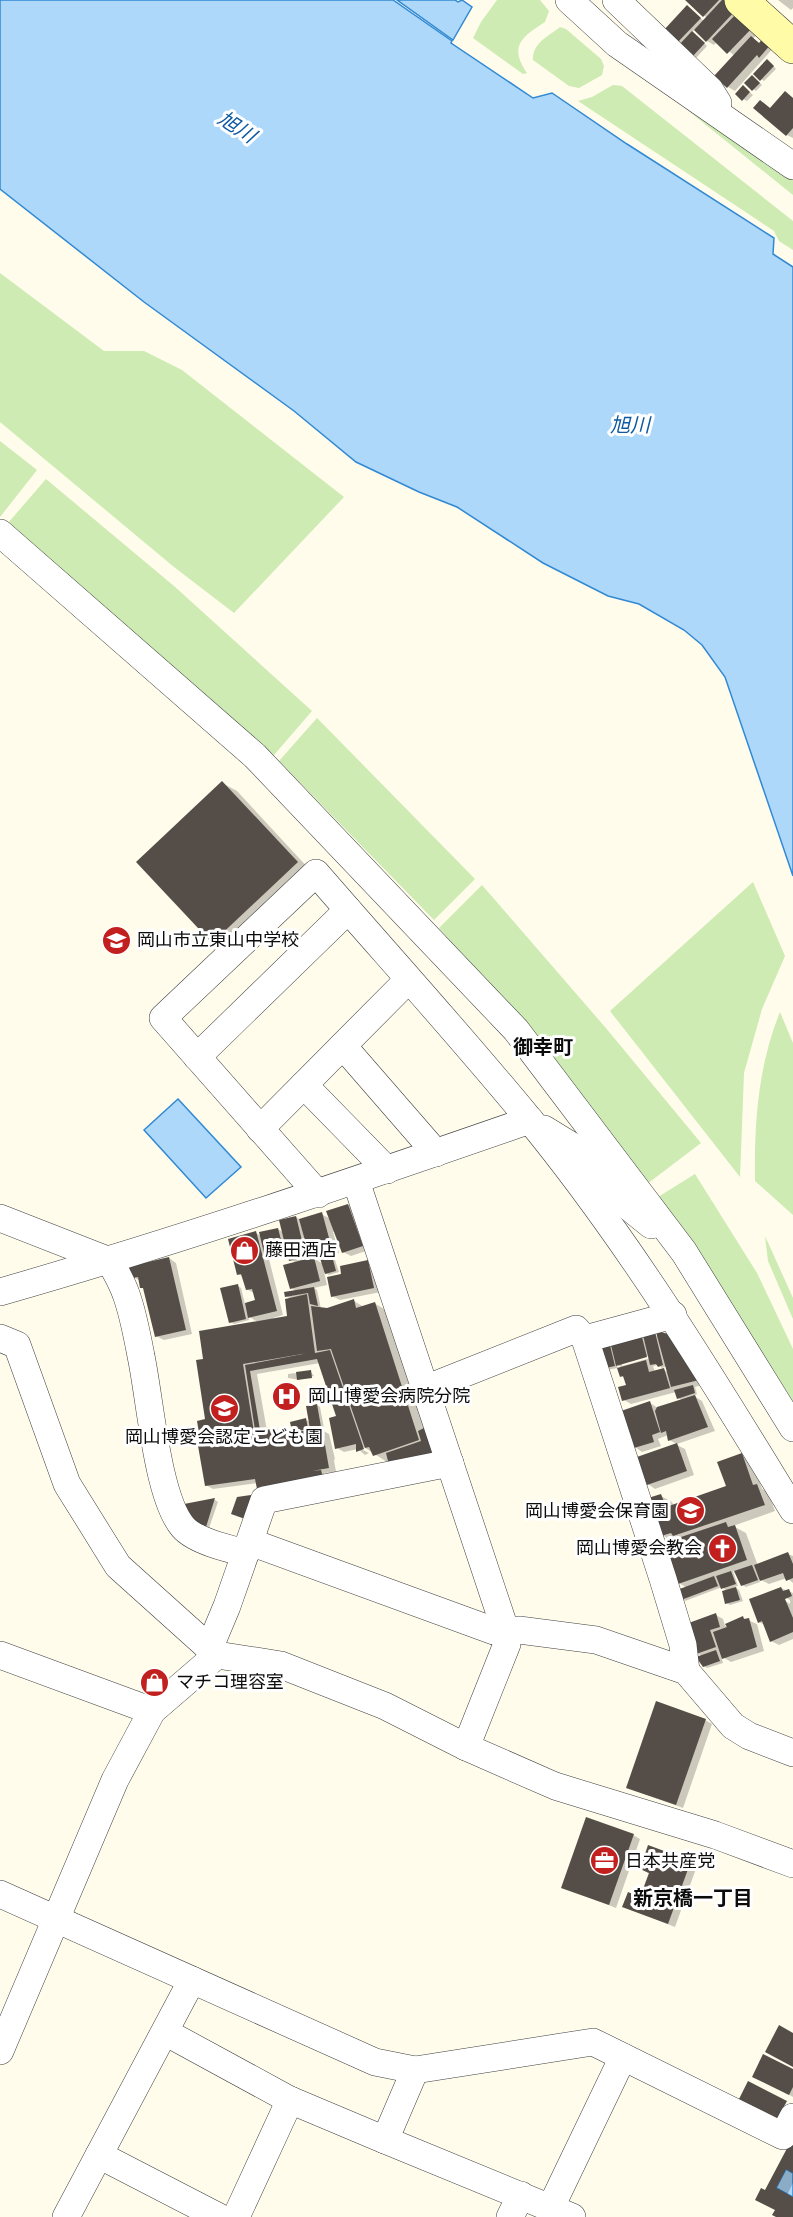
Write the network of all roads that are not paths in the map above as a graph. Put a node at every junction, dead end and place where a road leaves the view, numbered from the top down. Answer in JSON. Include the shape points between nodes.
{"nodes":[{"id":1,"x":569,"y":0,"type":"edge"},
{"id":2,"x":616,"y":0,"type":"edge"},
{"id":3,"x":741,"y":0,"type":"edge"},
{"id":4,"x":793,"y":47,"type":"edge"},
{"id":5,"x":730,"y":123,"type":"junction"},
{"id":6,"x":793,"y":166,"type":"edge"},
{"id":7,"x":0,"y":533,"type":"edge"},
{"id":8,"x":348,"y":910,"type":"junction"},
{"id":9,"x":408,"y":980,"type":"junction"},
{"id":10,"x":343,"y":1046,"type":"junction"},
{"id":11,"x":197,"y":1057,"type":"junction"},
{"id":12,"x":304,"y":1085,"type":"junction"},
{"id":13,"x":530,"y":1120,"type":"junction"},
{"id":14,"x":260,"y":1129,"type":"junction"},
{"id":15,"x":436,"y":1153,"type":"junction"},
{"id":16,"x":387,"y":1170,"type":"junction"},
{"id":17,"x":356,"y":1180,"type":"junction"},
{"id":18,"x":318,"y":1194,"type":"junction"},
{"id":19,"x":0,"y":1218,"type":"edge"},
{"id":20,"x":684,"y":1252,"type":"junction"},
{"id":21,"x":110,"y":1261,"type":"junction"},
{"id":22,"x":0,"y":1292,"type":"edge"},
{"id":23,"x":673,"y":1316,"type":"junction"},
{"id":24,"x":0,"y":1338,"type":"edge"},
{"id":25,"x":585,"y":1339,"type":"junction"},
{"id":26,"x":425,"y":1389,"type":"junction"},
{"id":27,"x":793,"y":1428,"type":"edge"},
{"id":28,"x":450,"y":1463,"type":"junction"},
{"id":29,"x":793,"y":1510,"type":"edge"},
{"id":30,"x":248,"y":1548,"type":"junction"},
{"id":31,"x":506,"y":1632,"type":"junction"},
{"id":32,"x":213,"y":1652,"type":"junction"},
{"id":33,"x":0,"y":1655,"type":"edge"},
{"id":34,"x":686,"y":1671,"type":"junction"},
{"id":35,"x":152,"y":1711,"type":"junction"},
{"id":36,"x":466,"y":1747,"type":"junction"},
{"id":37,"x":793,"y":1753,"type":"edge"},
{"id":38,"x":793,"y":1864,"type":"edge"},
{"id":39,"x":0,"y":1894,"type":"edge"},
{"id":40,"x":55,"y":1919,"type":"junction"},
{"id":41,"x":192,"y":1980,"type":"junction"},
{"id":42,"x":165,"y":2032,"type":"junction"},
{"id":43,"x":0,"y":2052,"type":"edge"},
{"id":44,"x":623,"y":2057,"type":"junction"},
{"id":45,"x":414,"y":2070,"type":"junction"},
{"id":46,"x":290,"y":2100,"type":"junction"},
{"id":47,"x":793,"y":2117,"type":"edge"},
{"id":48,"x":385,"y":2140,"type":"junction"},
{"id":49,"x":99,"y":2156,"type":"junction"},
{"id":50,"x":515,"y":2206,"type":"edge"},
{"id":51,"x":562,"y":2212,"type":"edge"},
{"id":52,"x":66,"y":2217,"type":"edge"},
{"id":53,"x":219,"y":2217,"type":"edge"},
{"id":54,"x":236,"y":2217,"type":"edge"}],
"edges":[{"from":1,"to":5,"type":"street","via":[[617,44]]},
{"from":2,"to":5,"type":"street","via":[[710,90]]},
{"from":3,"to":4,"type":"main road"},
{"from":5,"to":6,"type":"street"},
{"from":7,"to":20,"type":"street","via":[[255,756],[516,1030]]},
{"from":8,"to":9,"type":"street"},
{"from":8,"to":11,"type":"street"},
{"from":8,"to":11,"type":"street","via":[[316,873],[163,1018]]},
{"from":9,"to":10,"type":"street"},
{"from":9,"to":13,"type":"street"},
{"from":10,"to":12,"type":"street"},
{"from":10,"to":15,"type":"street"},
{"from":11,"to":14,"type":"street"},
{"from":12,"to":14,"type":"street"},
{"from":12,"to":16,"type":"street"},
{"from":13,"to":15,"type":"street"},
{"from":13,"to":20,"type":"street","via":[[575,1148],[619,1199]]},
{"from":13,"to":23,"type":"street"},
{"from":14,"to":18,"type":"street"},
{"from":15,"to":16,"type":"street"},
{"from":16,"to":17,"type":"street"},
{"from":17,"to":18,"type":"street"},
{"from":17,"to":26,"type":"street"},
{"from":18,"to":21,"type":"street"},
{"from":19,"to":21,"type":"street"},
{"from":20,"to":27,"type":"street"},
{"from":21,"to":22,"type":"street"},
{"from":21,"to":30,"type":"street","via":[[126,1294],[170,1502],[185,1529],[218,1545]]},
{"from":23,"to":25,"type":"street"},
{"from":23,"to":29,"type":"street"},
{"from":24,"to":32,"type":"street","via":[[17,1345],[67,1484],[118,1566]]},
{"from":25,"to":26,"type":"street","via":[[576,1329]]},
{"from":25,"to":34,"type":"street","via":[[670,1601]]},
{"from":26,"to":28,"type":"street"},
{"from":28,"to":30,"type":"street","via":[[264,1500]]},
{"from":28,"to":31,"type":"street"},
{"from":30,"to":31,"type":"street"},
{"from":30,"to":32,"type":"street"},
{"from":31,"to":34,"type":"street","via":[[519,1630],[596,1640]]},
{"from":31,"to":36,"type":"street","via":[[507,1644]]},
{"from":32,"to":35,"type":"street"},
{"from":32,"to":36,"type":"street","via":[[281,1665],[385,1706]]},
{"from":33,"to":35,"type":"street"},
{"from":34,"to":37,"type":"street","via":[[734,1726]]},
{"from":35,"to":40,"type":"street","via":[[115,1780]]},
{"from":36,"to":38,"type":"street","via":[[555,1786],[715,1835]]},
{"from":39,"to":40,"type":"street"},
{"from":40,"to":41,"type":"street"},
{"from":40,"to":43,"type":"street"},
{"from":41,"to":42,"type":"street"},
{"from":41,"to":45,"type":"street","via":[[375,2062]]},
{"from":42,"to":46,"type":"street"},
{"from":42,"to":49,"type":"street"},
{"from":44,"to":45,"type":"street","via":[[593,2042]]},
{"from":44,"to":47,"type":"street","via":[[783,2136]]},
{"from":44,"to":51,"type":"street"},
{"from":45,"to":48,"type":"street"},
{"from":46,"to":48,"type":"street"},
{"from":46,"to":54,"type":"street"},
{"from":48,"to":50,"type":"street"},
{"from":49,"to":52,"type":"street"},
{"from":49,"to":53,"type":"street"},
{"from":50,"to":51,"type":"street"}]}
